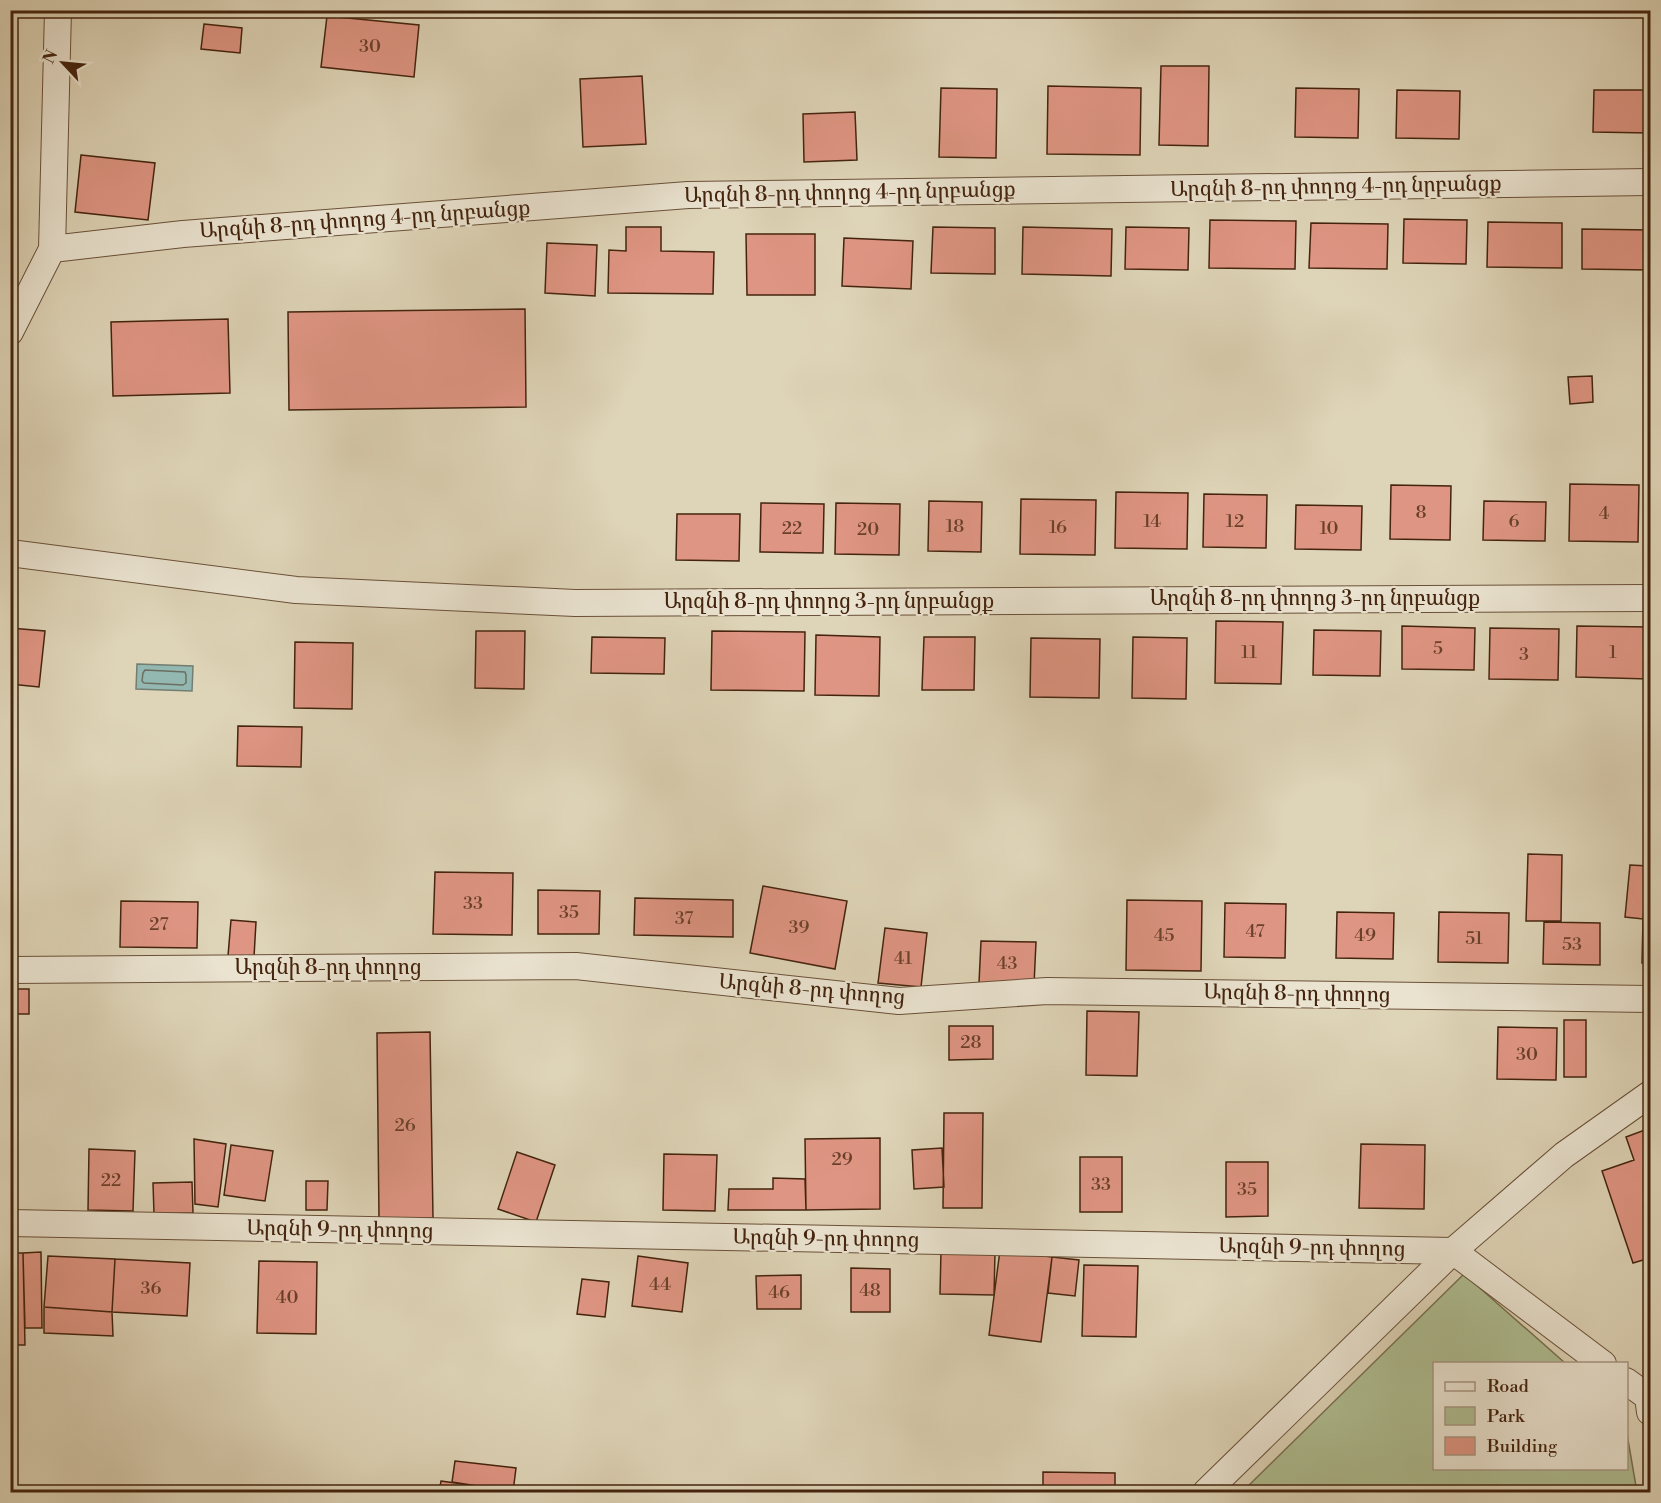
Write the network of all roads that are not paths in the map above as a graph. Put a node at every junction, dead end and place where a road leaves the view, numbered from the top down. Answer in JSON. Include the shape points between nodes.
{"nodes":[{"id":1,"x":58,"y":10,"type":"edge"},
{"id":2,"x":1650,"y":182,"type":"edge"},
{"id":3,"x":52,"y":249,"type":"junction"},
{"id":4,"x":10,"y":332,"type":"edge"},
{"id":5,"x":10,"y":553,"type":"edge"},
{"id":6,"x":1650,"y":598,"type":"edge"},
{"id":7,"x":10,"y":970,"type":"edge"},
{"id":8,"x":1650,"y":999,"type":"edge"},
{"id":9,"x":1650,"y":1094,"type":"edge"},
{"id":10,"x":10,"y":1223,"type":"edge"},
{"id":11,"x":1453,"y":1251,"type":"junction"},
{"id":12,"x":1601,"y":1362,"type":"edge"},
{"id":13,"x":1628,"y":1382,"type":"edge"},
{"id":14,"x":1650,"y":1412,"type":"edge"},
{"id":15,"x":1206,"y":1492,"type":"edge"}],
"edges":[{"from":1,"to":3,"type":"street"},
{"from":2,"to":3,"type":"street","name":"Արզնի 8-րդ փողոց 4-րդ նրբանցք","via":[[688,195],[183,234]]},
{"from":3,"to":4,"type":"street"},
{"from":5,"to":6,"type":"street","name":"Արզնի 8-րդ փողոց 3-րդ նրբանցք","via":[[296,590],[575,603]]},
{"from":7,"to":8,"type":"street","name":"Արզնի 8-րդ փողոց","via":[[576,966],[899,1001],[1047,991]]},
{"from":9,"to":11,"type":"street","via":[[1564,1155]]},
{"from":10,"to":11,"type":"street","name":"Արզնի 9-րդ փողոց"},
{"from":11,"to":12,"type":"street"},
{"from":11,"to":15,"type":"street"},
{"from":13,"to":14,"type":"street","via":[[1648,1397]]}]}
